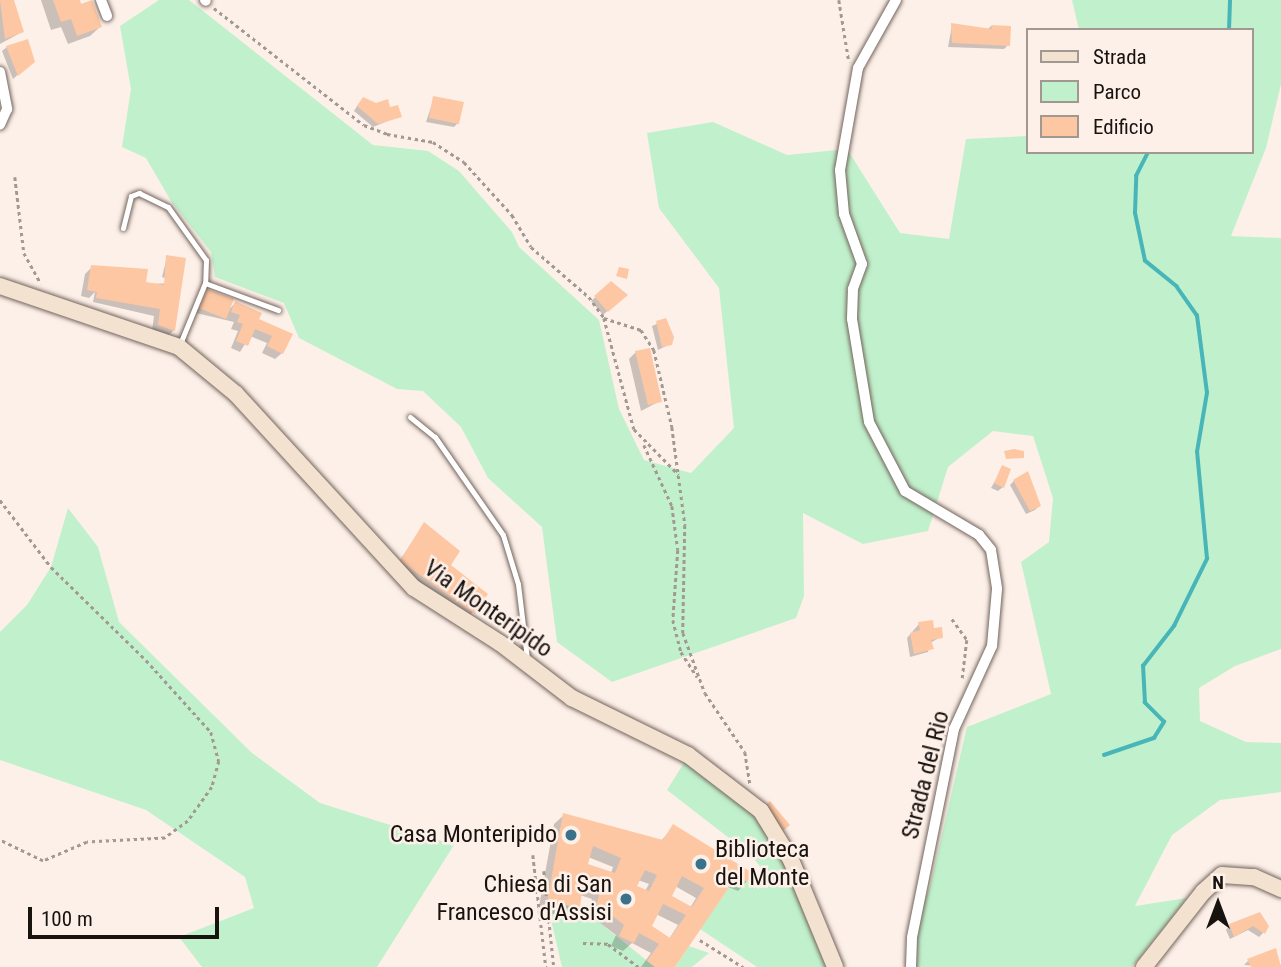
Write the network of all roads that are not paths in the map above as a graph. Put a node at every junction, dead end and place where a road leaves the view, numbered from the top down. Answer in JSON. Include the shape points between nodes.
{"nodes":[{"id":1,"x":101,"y":0,"type":"edge"},
{"id":2,"x":896,"y":0,"type":"edge"},
{"id":3,"x":107,"y":16,"type":"dead end"},
{"id":4,"x":0,"y":72,"type":"edge"},
{"id":5,"x":0,"y":125,"type":"edge"},
{"id":6,"x":123,"y":228,"type":"dead end"},
{"id":7,"x":205,"y":283,"type":"junction"},
{"id":8,"x":0,"y":285,"type":"edge"},
{"id":9,"x":278,"y":310,"type":"dead end"},
{"id":10,"x":179,"y":347,"type":"junction"},
{"id":11,"x":410,"y":417,"type":"dead end"},
{"id":12,"x":528,"y":665,"type":"junction"},
{"id":13,"x":1281,"y":889,"type":"edge"},
{"id":14,"x":835,"y":967,"type":"edge"},
{"id":15,"x":911,"y":967,"type":"edge"},
{"id":16,"x":1144,"y":967,"type":"edge"}],
"edges":[{"from":1,"to":3,"type":"street"},
{"from":2,"to":15,"type":"street","name":"Strada del Rio","via":[[859,68],[840,170],[844,214],[862,264],[853,289],[852,319],[869,422],[905,491],[979,535],[990,550],[997,589],[992,646],[954,729],[912,938]]},
{"from":4,"to":5,"type":"street","via":[[7,109]]},
{"from":6,"to":7,"type":"lane","via":[[131,196],[139,193],[168,207],[206,260]]},
{"from":7,"to":9,"type":"lane"},
{"from":7,"to":10,"type":"lane"},
{"from":8,"to":10,"type":"street","name":"Via Monteripido"},
{"from":10,"to":12,"type":"street","name":"Via Monteripido","via":[[236,394],[414,588]]},
{"from":11,"to":12,"type":"lane","via":[[435,437],[503,535],[518,584]]},
{"from":12,"to":14,"type":"street","name":"Via Monteripido","via":[[572,698],[688,755],[761,811],[791,860]]},
{"from":13,"to":16,"type":"street","via":[[1254,877],[1222,875]]}]}
